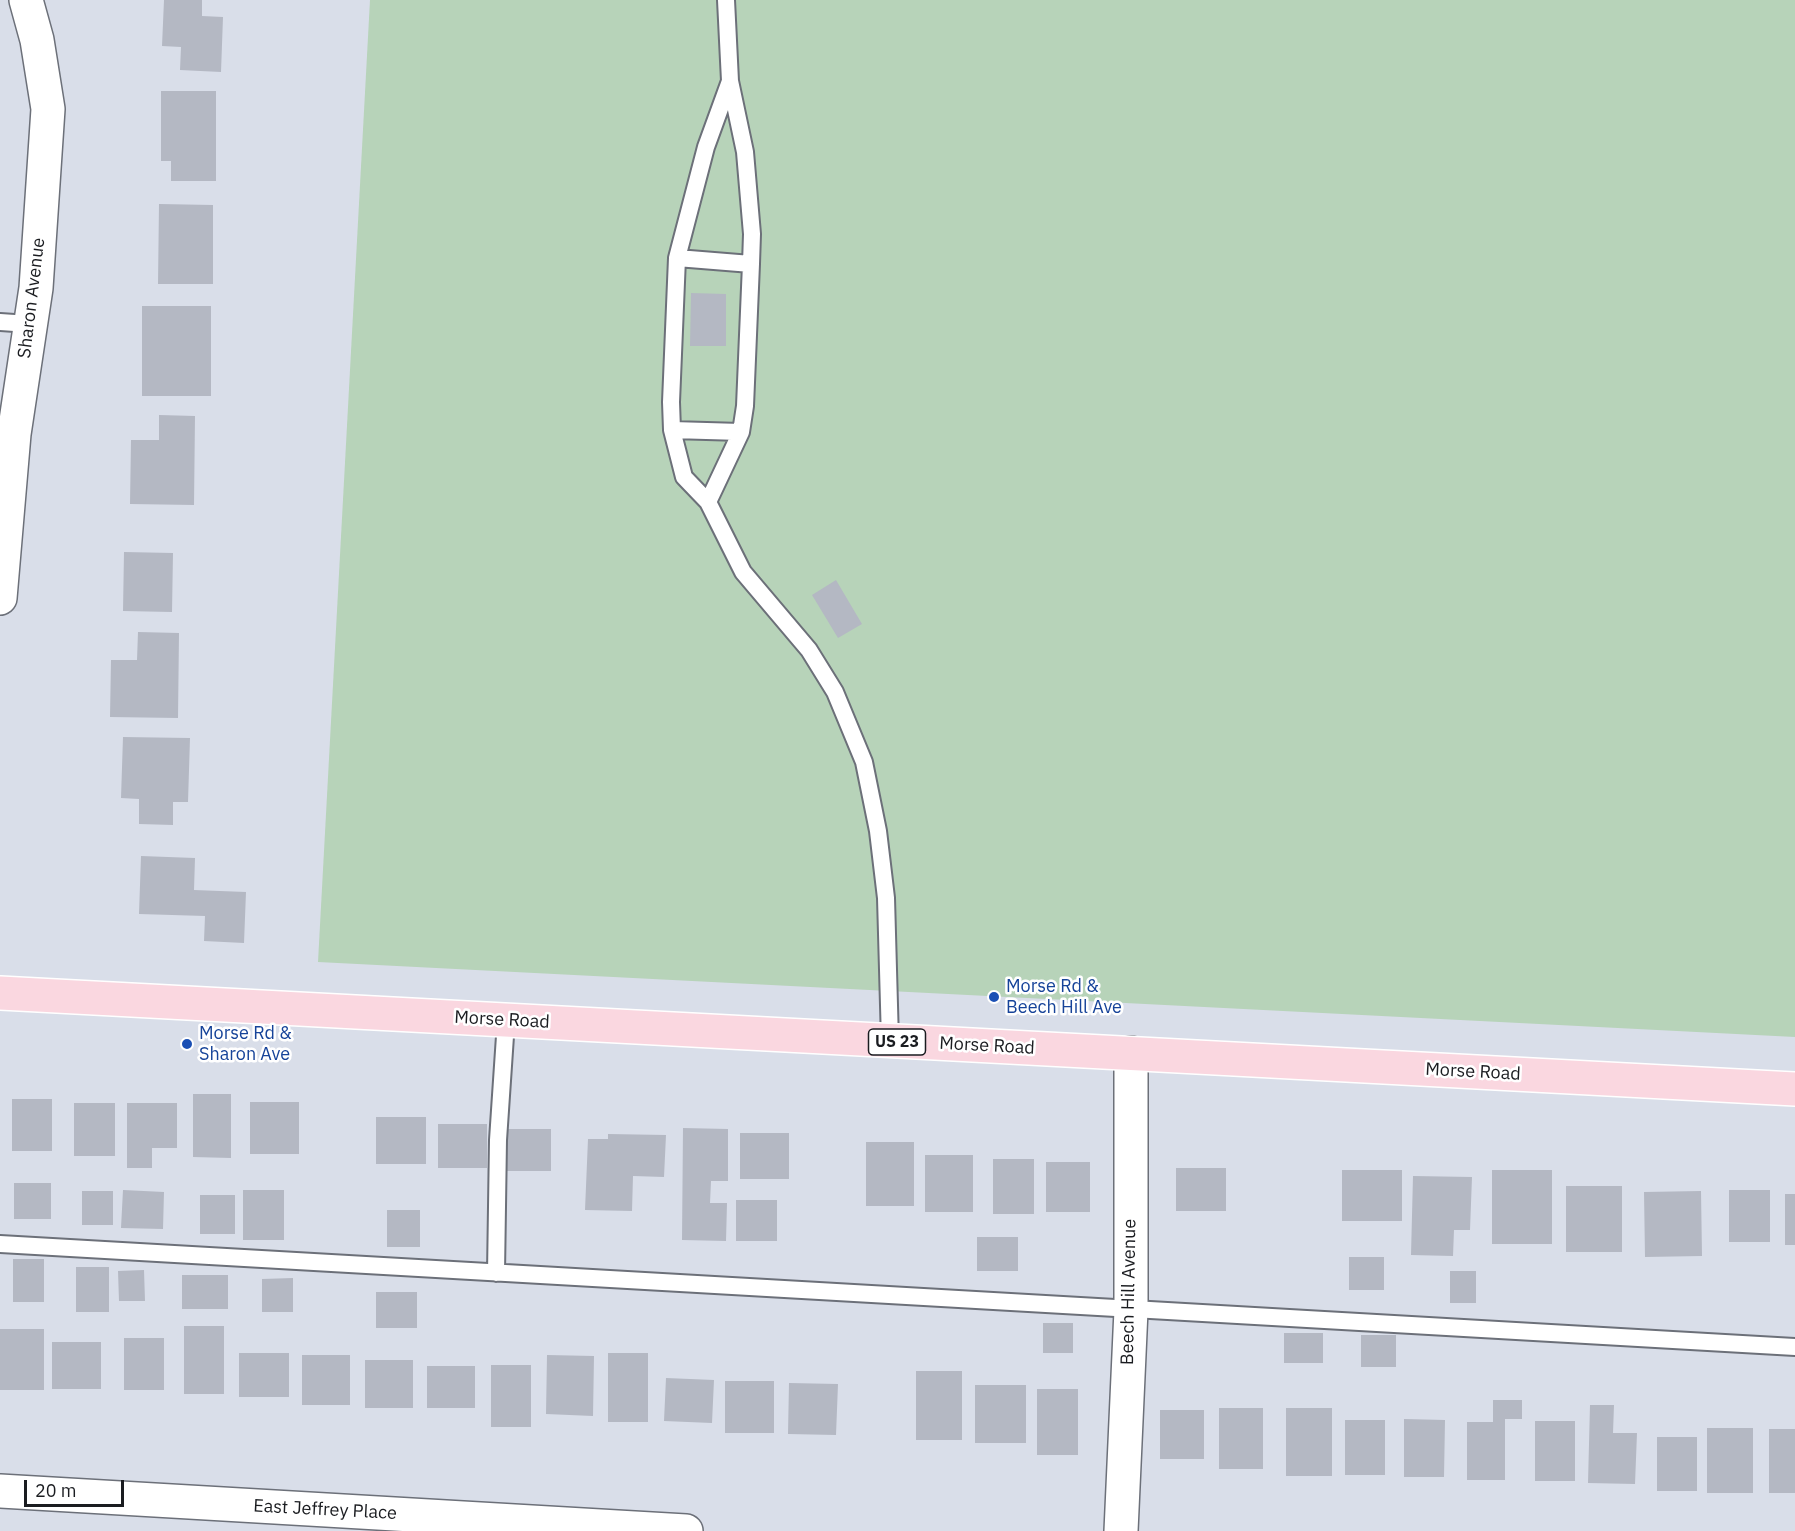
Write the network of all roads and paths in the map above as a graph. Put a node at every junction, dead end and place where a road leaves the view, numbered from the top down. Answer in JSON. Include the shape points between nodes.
{"nodes":[{"id":1,"x":726,"y":0,"type":"edge"},
{"id":2,"x":18,"y":6,"type":"edge"},
{"id":3,"x":730,"y":81,"type":"junction"},
{"id":4,"x":677,"y":258,"type":"junction"},
{"id":5,"x":751,"y":264,"type":"junction"},
{"id":6,"x":15,"y":323,"type":"edge"},
{"id":7,"x":672,"y":430,"type":"junction"},
{"id":8,"x":741,"y":432,"type":"junction"},
{"id":9,"x":708,"y":502,"type":"junction"},
{"id":10,"x":0,"y":598,"type":"edge"},
{"id":11,"x":0,"y":993,"type":"edge"},
{"id":12,"x":506,"y":1021,"type":"junction"},
{"id":13,"x":890,"y":1041,"type":"junction"},
{"id":14,"x":1131,"y":1053,"type":"junction"},
{"id":15,"x":1795,"y":1089,"type":"edge"},
{"id":16,"x":0,"y":1244,"type":"edge"},
{"id":17,"x":496,"y":1273,"type":"junction"},
{"id":18,"x":1131,"y":1310,"type":"junction"},
{"id":19,"x":1795,"y":1347,"type":"edge"},
{"id":20,"x":0,"y":1491,"type":"edge"},
{"id":21,"x":686,"y":1531,"type":"edge"},
{"id":22,"x":1121,"y":1531,"type":"edge"}],
"edges":[{"from":1,"to":3,"type":"lane"},
{"from":2,"to":6,"type":"street","name":"Sharon Avenue","via":[[37,40],[48,109],[36,288]]},
{"from":3,"to":4,"type":"lane","via":[[706,147]]},
{"from":3,"to":5,"type":"lane","via":[[745,152]]},
{"from":4,"to":5,"type":"lane"},
{"from":4,"to":7,"type":"lane"},
{"from":5,"to":8,"type":"lane"},
{"from":6,"to":10,"type":"street","name":"Sharon Avenue","via":[[14,434]]},
{"from":7,"to":8,"type":"lane"},
{"from":7,"to":9,"type":"lane","via":[[684,477]]},
{"from":8,"to":9,"type":"lane"},
{"from":9,"to":13,"type":"lane","via":[[743,573],[809,650],[835,692],[864,762],[886,897]]},
{"from":11,"to":12,"type":"main road","name":"Morse Road","number":"US 23"},
{"from":12,"to":13,"type":"main road","name":"Morse Road","number":"US 23"},
{"from":12,"to":17,"type":"lane","via":[[498,1140]]},
{"from":13,"to":14,"type":"main road","name":"Morse Road","number":"US 23"},
{"from":14,"to":15,"type":"main road","name":"Morse Road","number":"US 23"},
{"from":14,"to":18,"type":"street","name":"Beech Hill Avenue"},
{"from":16,"to":17,"type":"lane"},
{"from":17,"to":18,"type":"lane"},
{"from":18,"to":19,"type":"lane"},
{"from":18,"to":22,"type":"street","name":"Beech Hill Avenue"},
{"from":20,"to":21,"type":"street","name":"East Jeffrey Place"}]}
